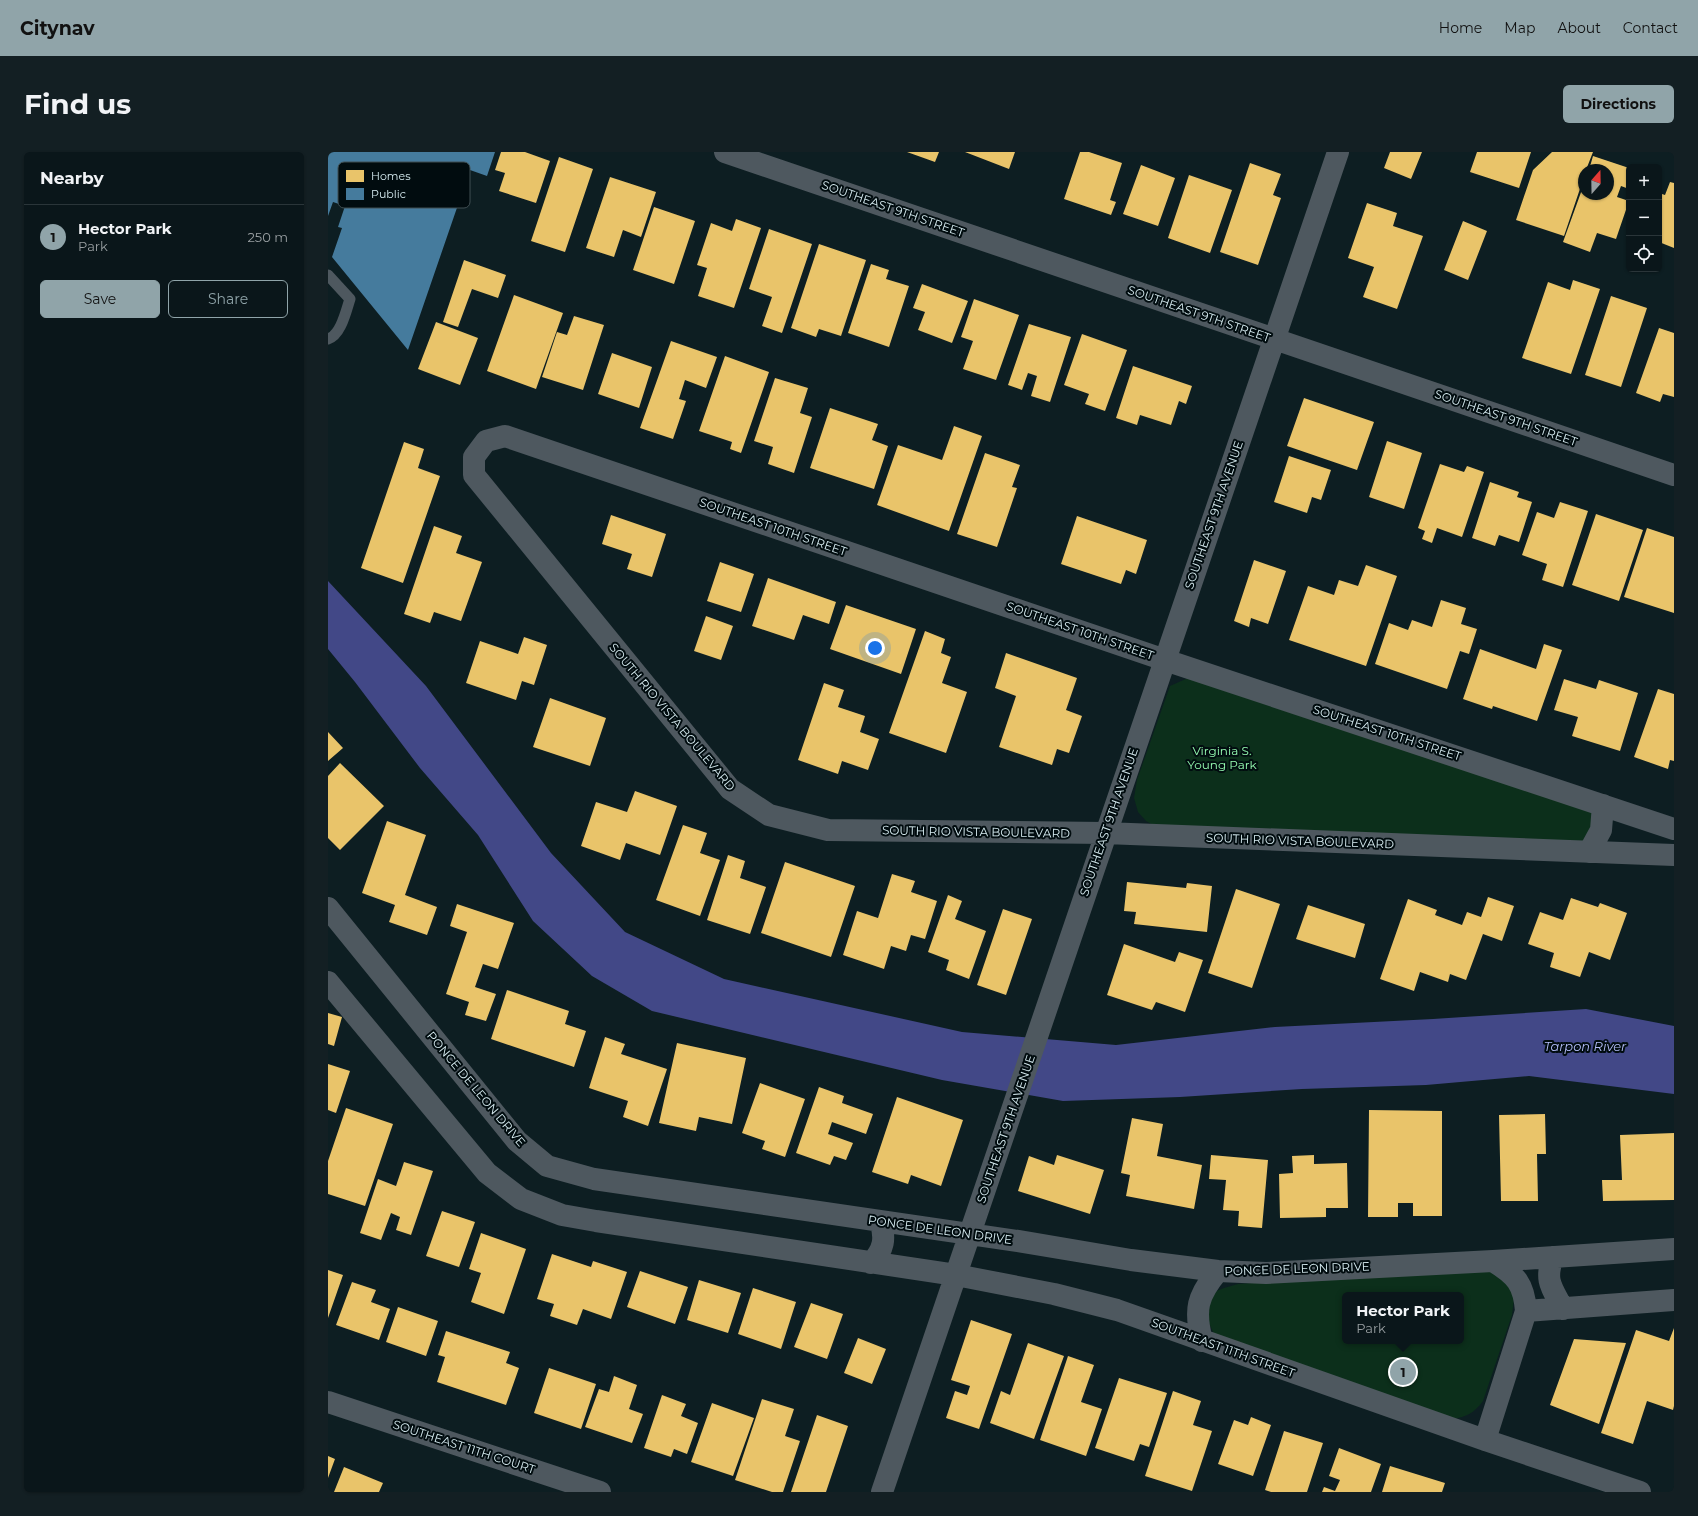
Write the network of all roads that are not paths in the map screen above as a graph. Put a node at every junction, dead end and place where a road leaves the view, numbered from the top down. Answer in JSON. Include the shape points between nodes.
{"nodes":[{"id":1,"x":725,"y":152,"type":"edge"},
{"id":2,"x":1338,"y":152,"type":"edge"},
{"id":3,"x":328,"y":275,"type":"edge"},
{"id":4,"x":328,"y":339,"type":"edge"},
{"id":5,"x":1273,"y":340,"type":"junction"},
{"id":6,"x":486,"y":441,"type":"joint"},
{"id":7,"x":1674,"y":475,"type":"edge"},
{"id":8,"x":1164,"y":660,"type":"junction"},
{"id":9,"x":1603,"y":805,"type":"junction"},
{"id":10,"x":1674,"y":829,"type":"edge"},
{"id":11,"x":1105,"y":833,"type":"junction"},
{"id":12,"x":1589,"y":852,"type":"junction"},
{"id":13,"x":1674,"y":856,"type":"edge"},
{"id":14,"x":328,"y":908,"type":"edge"},
{"id":15,"x":328,"y":982,"type":"edge"},
{"id":16,"x":880,"y":1222,"type":"junction"},
{"id":17,"x":970,"y":1234,"type":"junction"},
{"id":18,"x":1674,"y":1249,"type":"edge"},
{"id":19,"x":1553,"y":1257,"type":"junction"},
{"id":20,"x":1493,"y":1261,"type":"junction"},
{"id":21,"x":871,"y":1263,"type":"junction"},
{"id":22,"x":1218,"y":1272,"type":"junction"},
{"id":23,"x":956,"y":1275,"type":"junction"},
{"id":24,"x":1674,"y":1300,"type":"edge"},
{"id":25,"x":1563,"y":1309,"type":"junction"},
{"id":26,"x":1526,"y":1311,"type":"junction"},
{"id":27,"x":1202,"y":1341,"type":"junction"},
{"id":28,"x":328,"y":1402,"type":"edge"},
{"id":29,"x":1485,"y":1440,"type":"junction"},
{"id":30,"x":600,"y":1492,"type":"edge"},
{"id":31,"x":882,"y":1492,"type":"edge"},
{"id":32,"x":1640,"y":1492,"type":"edge"}],
"edges":[{"from":1,"to":5,"type":"street","name":"SOUTHEAST 9TH STREET"},
{"from":2,"to":5,"type":"street","name":"SOUTHEAST 9TH AVENUE"},
{"from":3,"to":4,"type":"lane","via":[[350,299],[342,322],[333,338]]},
{"from":5,"to":7,"type":"street","name":"SOUTHEAST 9TH STREET"},
{"from":5,"to":8,"type":"street","name":"SOUTHEAST 9TH AVENUE"},
{"from":6,"to":8,"type":"street","name":"SOUTHEAST 10TH STREET","via":[[505,436]]},
{"from":6,"to":11,"type":"street","name":"SOUTH RIO VISTA BOULEVARD","via":[[474,457],[474,475],[730,789],[769,815],[828,830]]},
{"from":8,"to":9,"type":"street","name":"SOUTHEAST 10TH STREET"},
{"from":8,"to":11,"type":"street","name":"SOUTHEAST 9TH AVENUE"},
{"from":9,"to":10,"type":"street","name":"SOUTHEAST 10TH STREET"},
{"from":9,"to":12,"type":"street","via":[[1601,830]]},
{"from":11,"to":12,"type":"street","name":"SOUTH RIO VISTA BOULEVARD"},
{"from":11,"to":17,"type":"street","name":"SOUTHEAST 9TH AVENUE"},
{"from":12,"to":13,"type":"street","name":"SOUTH RIO VISTA BOULEVARD"},
{"from":14,"to":16,"type":"street","name":"PONCE DE LEON DRIVE","via":[[517,1141],[547,1166],[594,1179]]},
{"from":15,"to":21,"type":"street","via":[[487,1173],[521,1199],[562,1215]]},
{"from":16,"to":17,"type":"street","name":"PONCE DE LEON DRIVE"},
{"from":16,"to":21,"type":"street","via":[[884,1232],[883,1244]]},
{"from":17,"to":22,"type":"street","name":"PONCE DE LEON DRIVE"},
{"from":17,"to":23,"type":"street","name":"SOUTHEAST 9TH AVENUE"},
{"from":18,"to":19,"type":"street","name":"PONCE DE LEON DRIVE"},
{"from":19,"to":20,"type":"street","name":"PONCE DE LEON DRIVE"},
{"from":19,"to":25,"type":"street","via":[[1548,1282]]},
{"from":20,"to":22,"type":"street","name":"PONCE DE LEON DRIVE"},
{"from":20,"to":26,"type":"street","via":[[1509,1271],[1520,1284],[1525,1296]]},
{"from":21,"to":23,"type":"street"},
{"from":22,"to":27,"type":"street","via":[[1206,1286],[1199,1304],[1198,1323]]},
{"from":23,"to":27,"type":"street","name":"SOUTHEAST 11TH STREET","via":[[1054,1294],[1117,1310]]},
{"from":23,"to":31,"type":"street","name":"SOUTHEAST 9TH AVENUE"},
{"from":24,"to":25,"type":"street"},
{"from":25,"to":26,"type":"street"},
{"from":26,"to":29,"type":"street"},
{"from":27,"to":29,"type":"street","name":"SOUTHEAST 11TH STREET"},
{"from":28,"to":30,"type":"street","name":"SOUTHEAST 11TH COURT"},
{"from":29,"to":32,"type":"street","name":"SOUTHEAST 11TH STREET"}]}
